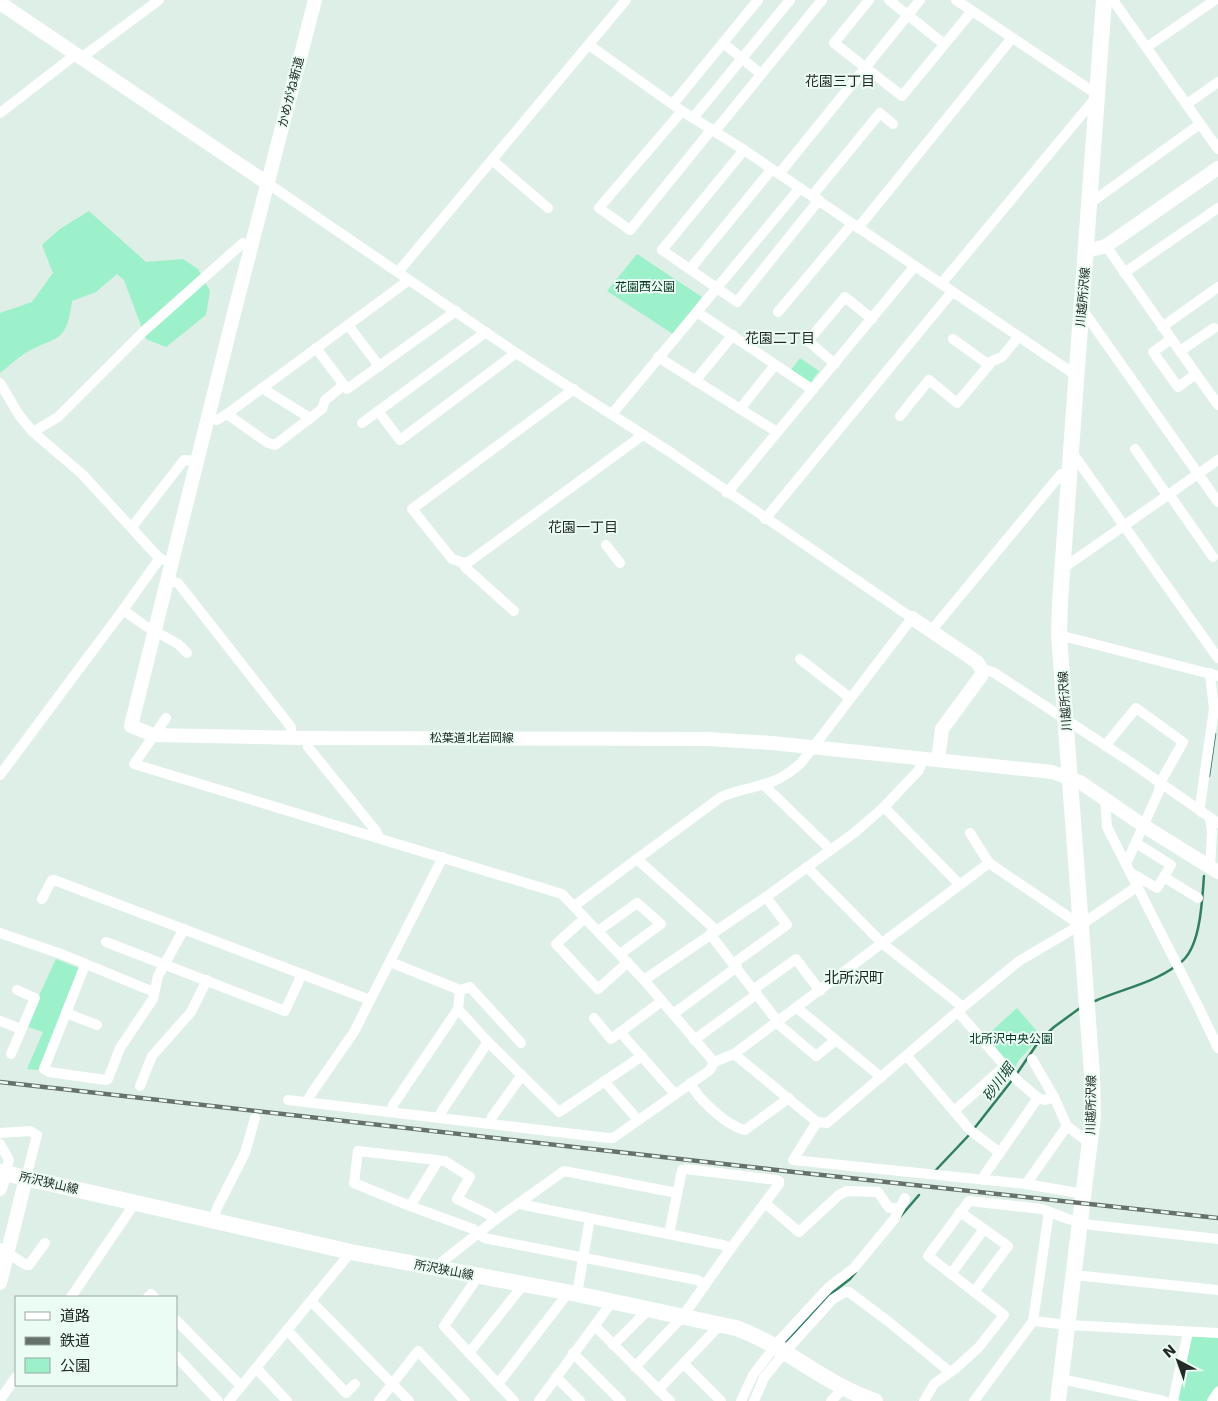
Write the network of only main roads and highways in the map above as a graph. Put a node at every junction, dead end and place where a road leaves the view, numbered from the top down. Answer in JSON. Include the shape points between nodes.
{"nodes":[{"id":1,"x":1111,"y":1,"type":"edge"},
{"id":2,"x":2,"y":1178,"type":"edge"},
{"id":3,"x":875,"y":1401,"type":"edge"},
{"id":4,"x":1058,"y":1401,"type":"edge"}],
"edges":[{"from":1,"to":4,"type":"main road","name":"川越所沢線","via":[[1098,95],[1060,598],[1092,1074],[1091,1140]]},
{"from":2,"to":3,"type":"main road","name":"所沢狭山線","via":[[26,1178],[351,1252],[721,1324],[747,1332],[843,1389]]}]}
